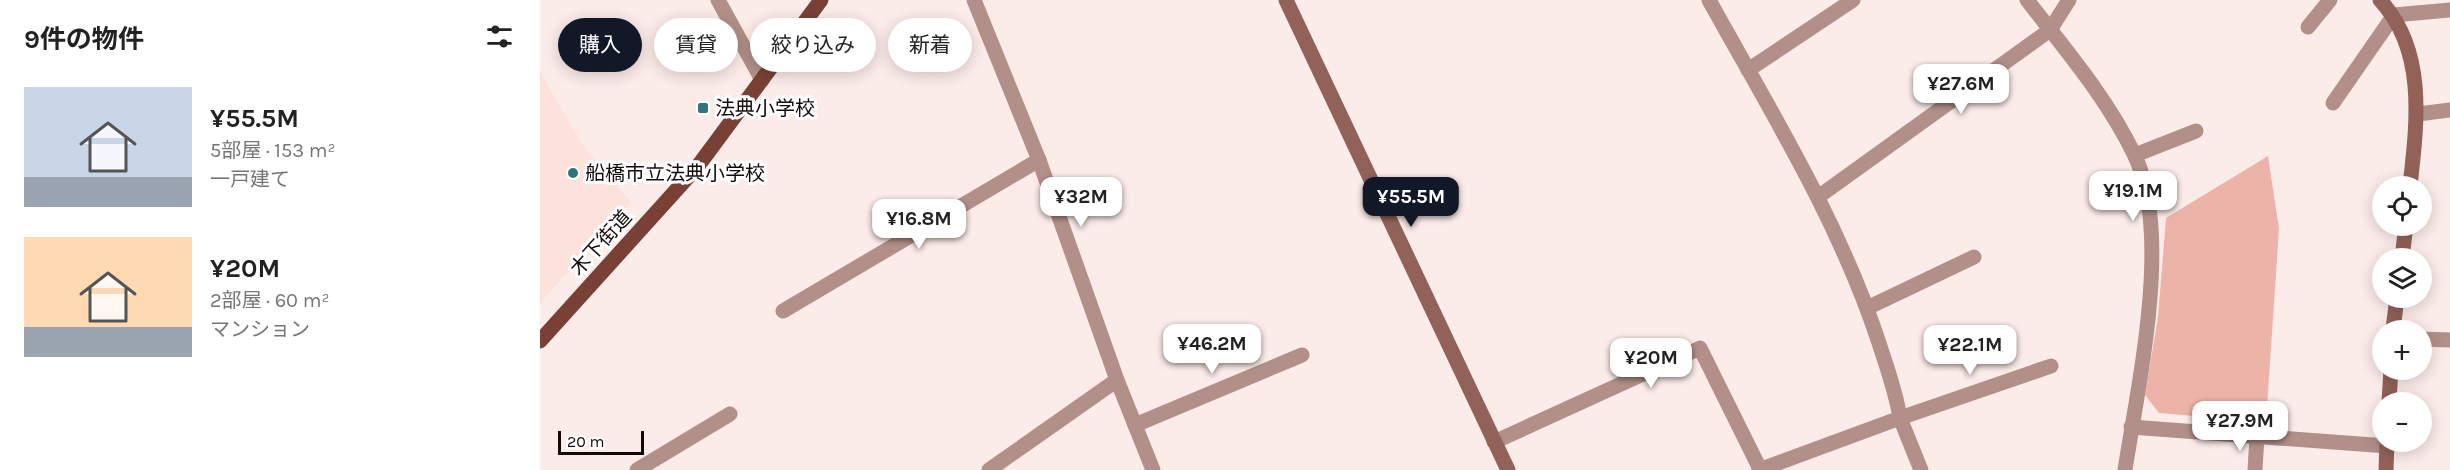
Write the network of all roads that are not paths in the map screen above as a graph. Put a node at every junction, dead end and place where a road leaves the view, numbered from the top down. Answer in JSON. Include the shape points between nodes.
{"nodes":[{"id":1,"x":718,"y":0,"type":"edge"},
{"id":2,"x":821,"y":0,"type":"edge"},
{"id":3,"x":974,"y":0,"type":"edge"},
{"id":4,"x":1286,"y":0,"type":"edge"},
{"id":5,"x":1709,"y":0,"type":"edge"},
{"id":6,"x":1853,"y":0,"type":"edge"},
{"id":7,"x":2027,"y":0,"type":"edge"},
{"id":8,"x":2069,"y":0,"type":"edge"},
{"id":9,"x":2330,"y":0,"type":"edge"},
{"id":10,"x":2380,"y":0,"type":"edge"},
{"id":11,"x":2450,"y":10,"type":"edge"},
{"id":12,"x":2394,"y":15,"type":"junction"},
{"id":13,"x":2308,"y":27,"type":"dead end"},
{"id":14,"x":2050,"y":30,"type":"junction"},
{"id":15,"x":1748,"y":70,"type":"junction"},
{"id":16,"x":762,"y":80,"type":"junction"},
{"id":17,"x":2333,"y":103,"type":"dead end"},
{"id":18,"x":2450,"y":110,"type":"edge"},
{"id":19,"x":2418,"y":114,"type":"junction"},
{"id":20,"x":2196,"y":131,"type":"dead end"},
{"id":21,"x":2135,"y":155,"type":"junction"},
{"id":22,"x":1039,"y":160,"type":"junction"},
{"id":23,"x":2411,"y":176,"type":"edge"},
{"id":24,"x":1818,"y":196,"type":"junction"},
{"id":25,"x":1974,"y":257,"type":"dead end"},
{"id":26,"x":1867,"y":308,"type":"junction"},
{"id":27,"x":783,"y":311,"type":"dead end"},
{"id":28,"x":2432,"y":339,"type":"edge"},
{"id":29,"x":2450,"y":340,"type":"edge"},
{"id":30,"x":540,"y":341,"type":"edge"},
{"id":31,"x":1302,"y":355,"type":"dead end"},
{"id":32,"x":2051,"y":366,"type":"dead end"},
{"id":33,"x":1117,"y":380,"type":"junction"},
{"id":34,"x":730,"y":414,"type":"dead end"},
{"id":35,"x":1900,"y":418,"type":"junction"},
{"id":36,"x":1135,"y":425,"type":"junction"},
{"id":37,"x":2131,"y":427,"type":"junction"},
{"id":38,"x":2257,"y":436,"type":"junction"},
{"id":39,"x":1494,"y":442,"type":"junction"},
{"id":40,"x":2372,"y":443,"type":"edge"},
{"id":41,"x":2387,"y":452,"type":"edge"},
{"id":42,"x":637,"y":470,"type":"edge"},
{"id":43,"x":989,"y":470,"type":"edge"},
{"id":44,"x":1153,"y":470,"type":"edge"},
{"id":45,"x":1508,"y":470,"type":"edge"},
{"id":46,"x":1759,"y":470,"type":"edge"},
{"id":47,"x":1921,"y":470,"type":"edge"},
{"id":48,"x":2125,"y":470,"type":"edge"},
{"id":49,"x":2255,"y":470,"type":"edge"},
{"id":50,"x":2386,"y":470,"type":"edge"}],
"edges":[{"from":1,"to":16,"type":"street"},
{"from":2,"to":16,"type":"main road","name":"木下街道"},
{"from":3,"to":22,"type":"street"},
{"from":4,"to":39,"type":"street"},
{"from":5,"to":15,"type":"street"},
{"from":6,"to":15,"type":"street"},
{"from":7,"to":14,"type":"street"},
{"from":8,"to":14,"type":"street"},
{"from":9,"to":13,"type":"street"},
{"from":10,"to":12,"type":"street"},
{"from":11,"to":12,"type":"street"},
{"from":12,"to":17,"type":"street"},
{"from":12,"to":19,"type":"street","via":[[2409,48]]},
{"from":14,"to":21,"type":"street","via":[[2101,99]]},
{"from":14,"to":24,"type":"street"},
{"from":15,"to":24,"type":"street"},
{"from":16,"to":30,"type":"main road","name":"木下街道","via":[[698,166]]},
{"from":18,"to":19,"type":"street"},
{"from":19,"to":23,"type":"street"},
{"from":20,"to":21,"type":"street"},
{"from":21,"to":37,"type":"street","via":[[2148,196],[2152,244],[2148,317]]},
{"from":22,"to":27,"type":"street"},
{"from":22,"to":33,"type":"street"},
{"from":24,"to":26,"type":"street"},
{"from":25,"to":26,"type":"street"},
{"from":26,"to":35,"type":"street"},
{"from":28,"to":29,"type":"street"},
{"from":31,"to":36,"type":"street"},
{"from":32,"to":35,"type":"street"},
{"from":33,"to":36,"type":"street"},
{"from":33,"to":43,"type":"street"},
{"from":34,"to":42,"type":"street"},
{"from":35,"to":46,"type":"street"},
{"from":35,"to":47,"type":"street"},
{"from":36,"to":44,"type":"street"},
{"from":37,"to":38,"type":"street"},
{"from":37,"to":48,"type":"street"},
{"from":38,"to":40,"type":"street"},
{"from":38,"to":49,"type":"street"},
{"from":39,"to":45,"type":"street"},
{"from":39,"to":46,"type":"street","via":[[1700,348]]},
{"from":41,"to":50,"type":"street"}]}
